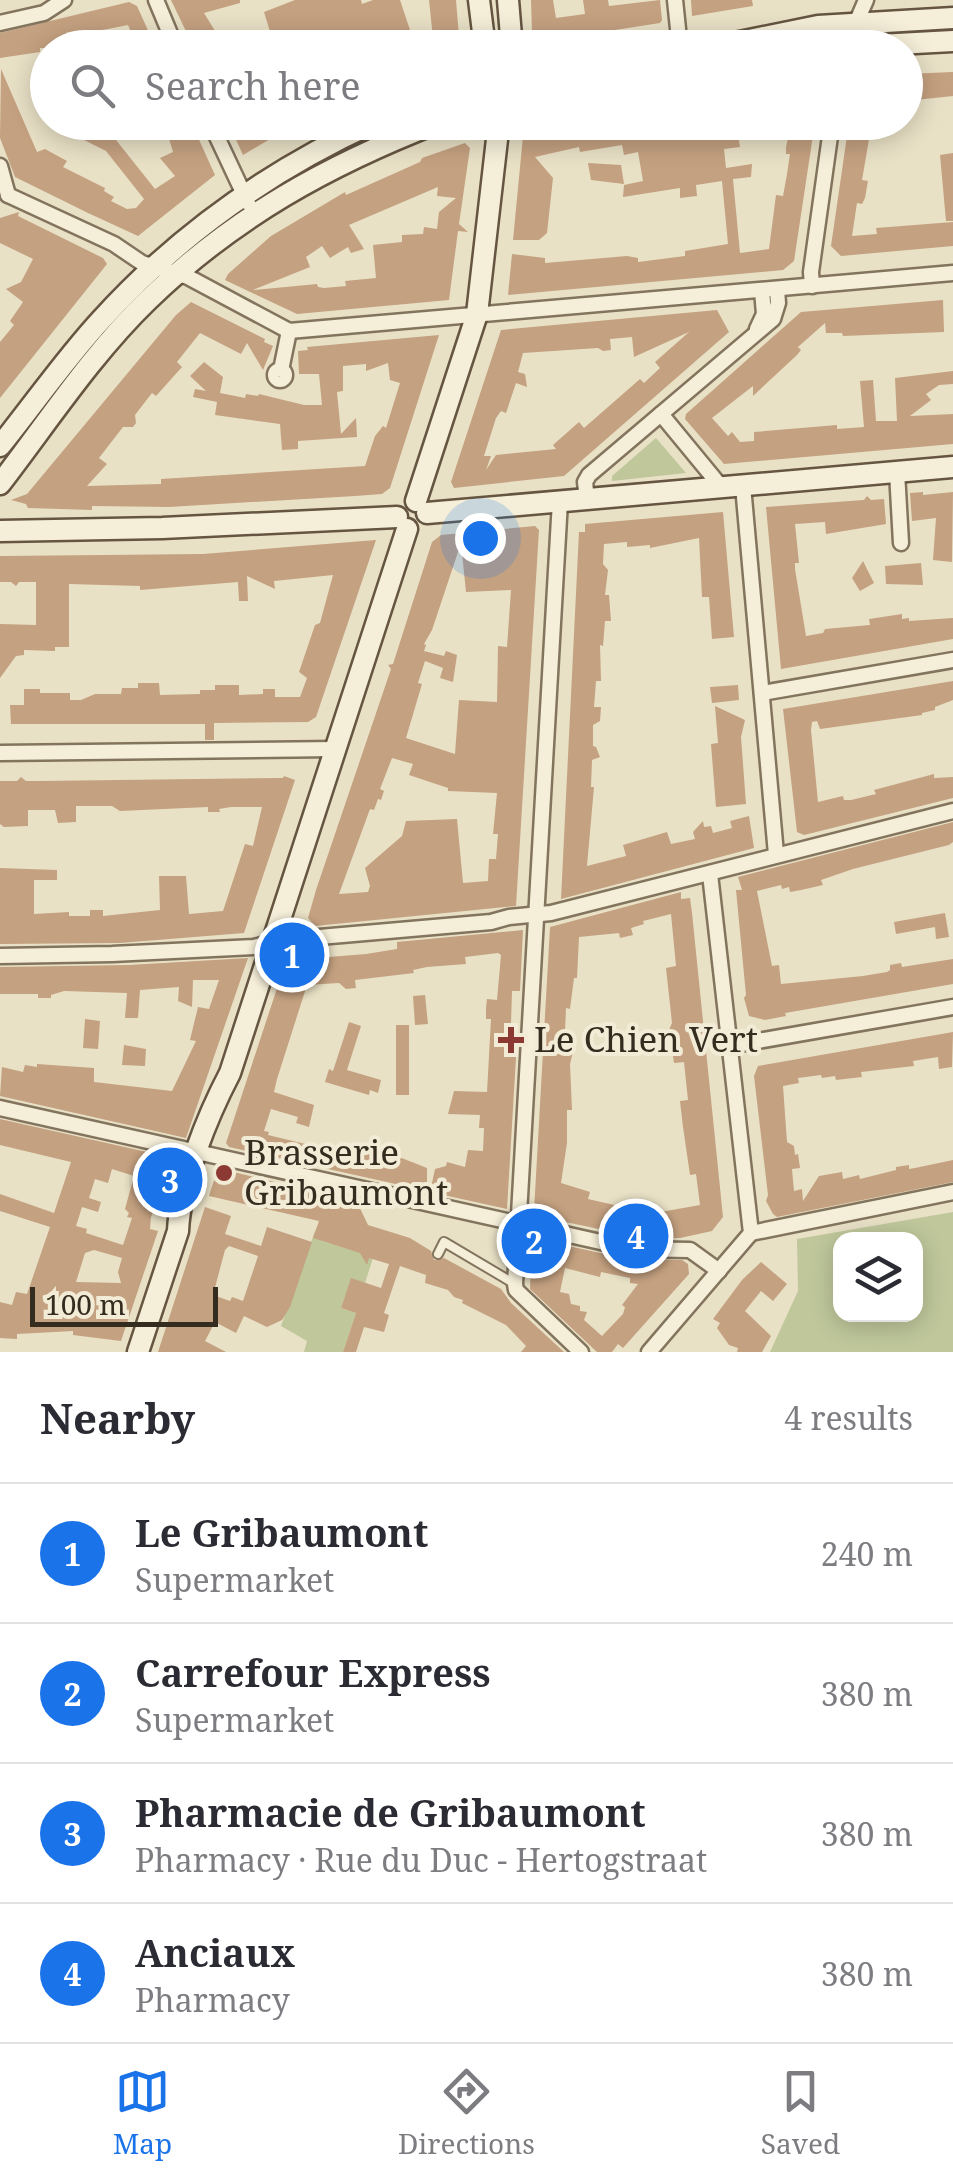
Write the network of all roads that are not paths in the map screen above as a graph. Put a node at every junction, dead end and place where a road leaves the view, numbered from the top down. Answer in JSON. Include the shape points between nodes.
{"nodes":[{"id":1,"x":64,"y":0,"type":"edge"},
{"id":2,"x":156,"y":0,"type":"edge"},
{"id":3,"x":479,"y":0,"type":"edge"},
{"id":4,"x":508,"y":0,"type":"edge"},
{"id":5,"x":674,"y":0,"type":"edge"},
{"id":6,"x":866,"y":0,"type":"edge"},
{"id":7,"x":953,"y":18,"type":"edge"},
{"id":8,"x":0,"y":23,"type":"edge"},
{"id":9,"x":856,"y":23,"type":"junction"},
{"id":10,"x":168,"y":30,"type":"edge"},
{"id":11,"x":483,"y":30,"type":"edge"},
{"id":12,"x":510,"y":30,"type":"edge"},
{"id":13,"x":678,"y":30,"type":"edge"},
{"id":14,"x":798,"y":30,"type":"edge"},
{"id":15,"x":853,"y":30,"type":"edge"},
{"id":16,"x":953,"y":40,"type":"edge"},
{"id":17,"x":923,"y":42,"type":"edge"},
{"id":18,"x":218,"y":140,"type":"edge"},
{"id":19,"x":338,"y":140,"type":"edge"},
{"id":20,"x":397,"y":140,"type":"edge"},
{"id":21,"x":497,"y":140,"type":"edge"},
{"id":22,"x":829,"y":140,"type":"edge"},
{"id":23,"x":0,"y":166,"type":"edge"},
{"id":24,"x":242,"y":194,"type":"junction"},
{"id":25,"x":4,"y":196,"type":"edge"},
{"id":26,"x":254,"y":212,"type":"junction"},
{"id":27,"x":154,"y":266,"type":"junction"},
{"id":28,"x":953,"y":273,"type":"edge"},
{"id":29,"x":178,"y":274,"type":"junction"},
{"id":30,"x":812,"y":286,"type":"junction"},
{"id":31,"x":769,"y":290,"type":"junction"},
{"id":32,"x":477,"y":314,"type":"junction"},
{"id":33,"x":288,"y":331,"type":"junction"},
{"id":34,"x":281,"y":370,"type":"dead end"},
{"id":35,"x":44,"y":390,"type":"junction"},
{"id":36,"x":62,"y":404,"type":"junction"},
{"id":37,"x":661,"y":414,"type":"junction"},
{"id":38,"x":0,"y":446,"type":"edge"},
{"id":39,"x":953,"y":467,"type":"edge"},
{"id":40,"x":897,"y":472,"type":"junction"},
{"id":41,"x":0,"y":484,"type":"edge"},
{"id":42,"x":732,"y":487,"type":"junction"},
{"id":43,"x":593,"y":498,"type":"junction"},
{"id":44,"x":560,"y":501,"type":"junction"},
{"id":45,"x":422,"y":507,"type":"junction"},
{"id":46,"x":0,"y":510,"type":"edge"},
{"id":47,"x":402,"y":523,"type":"junction"},
{"id":48,"x":6,"y":531,"type":"edge"},
{"id":49,"x":901,"y":544,"type":"dead end"},
{"id":50,"x":953,"y":660,"type":"edge"},
{"id":51,"x":762,"y":693,"type":"junction"},
{"id":52,"x":335,"y":749,"type":"junction"},
{"id":53,"x":0,"y":754,"type":"edge"},
{"id":54,"x":953,"y":810,"type":"edge"},
{"id":55,"x":776,"y":854,"type":"junction"},
{"id":56,"x":710,"y":874,"type":"junction"},
{"id":57,"x":538,"y":914,"type":"junction"},
{"id":58,"x":273,"y":942,"type":"junction"},
{"id":59,"x":0,"y":956,"type":"edge"},
{"id":60,"x":953,"y":1008,"type":"edge"},
{"id":61,"x":729,"y":1046,"type":"junction"},
{"id":62,"x":0,"y":1108,"type":"edge"},
{"id":63,"x":204,"y":1153,"type":"junction"},
{"id":64,"x":953,"y":1192,"type":"edge"},
{"id":65,"x":520,"y":1225,"type":"junction"},
{"id":66,"x":751,"y":1232,"type":"junction"},
{"id":67,"x":438,"y":1254,"type":"dead end"},
{"id":68,"x":719,"y":1272,"type":"junction"},
{"id":69,"x":515,"y":1284,"type":"junction"},
{"id":70,"x":138,"y":1352,"type":"edge"},
{"id":71,"x":582,"y":1352,"type":"edge"},
{"id":72,"x":649,"y":1352,"type":"edge"}],
"edges":[{"from":1,"to":8,"type":"street","via":[[44,13]]},
{"from":2,"to":10,"type":"street"},
{"from":3,"to":11,"type":"street"},
{"from":4,"to":12,"type":"street"},
{"from":5,"to":13,"type":"street"},
{"from":6,"to":9,"type":"street"},
{"from":7,"to":9,"type":"street"},
{"from":9,"to":14,"type":"street"},
{"from":9,"to":15,"type":"street"},
{"from":16,"to":17,"type":"street"},
{"from":18,"to":24,"type":"street"},
{"from":19,"to":24,"type":"street"},
{"from":20,"to":26,"type":"street"},
{"from":21,"to":32,"type":"street"},
{"from":22,"to":30,"type":"street"},
{"from":23,"to":25,"type":"street"},
{"from":24,"to":26,"type":"street"},
{"from":24,"to":27,"type":"street"},
{"from":25,"to":27,"type":"street"},
{"from":26,"to":29,"type":"street"},
{"from":27,"to":29,"type":"street"},
{"from":27,"to":35,"type":"street"},
{"from":28,"to":30,"type":"street"},
{"from":29,"to":33,"type":"street"},
{"from":29,"to":36,"type":"street","via":[[108,344]]},
{"from":30,"to":31,"type":"street"},
{"from":31,"to":32,"type":"street"},
{"from":31,"to":37,"type":"street","via":[[757,330]]},
{"from":32,"to":33,"type":"street"},
{"from":32,"to":45,"type":"street"},
{"from":33,"to":34,"type":"street"},
{"from":35,"to":36,"type":"street"},
{"from":35,"to":38,"type":"street"},
{"from":36,"to":41,"type":"street"},
{"from":37,"to":42,"type":"street"},
{"from":37,"to":43,"type":"street","via":[[600,466]]},
{"from":39,"to":40,"type":"street"},
{"from":40,"to":42,"type":"street"},
{"from":40,"to":49,"type":"street"},
{"from":42,"to":43,"type":"street"},
{"from":42,"to":51,"type":"street"},
{"from":43,"to":44,"type":"street"},
{"from":44,"to":45,"type":"street"},
{"from":44,"to":57,"type":"street"},
{"from":45,"to":47,"type":"street","via":[[403,504]]},
{"from":46,"to":48,"type":"street"},
{"from":47,"to":48,"type":"street"},
{"from":47,"to":52,"type":"street"},
{"from":50,"to":51,"type":"street"},
{"from":51,"to":55,"type":"street"},
{"from":52,"to":53,"type":"street"},
{"from":52,"to":58,"type":"street"},
{"from":54,"to":55,"type":"street"},
{"from":55,"to":56,"type":"street"},
{"from":56,"to":57,"type":"street"},
{"from":56,"to":61,"type":"street"},
{"from":57,"to":58,"type":"street"},
{"from":57,"to":65,"type":"street"},
{"from":58,"to":59,"type":"street"},
{"from":58,"to":63,"type":"street","via":[[217,1097]]},
{"from":60,"to":61,"type":"street"},
{"from":61,"to":66,"type":"street"},
{"from":62,"to":63,"type":"street"},
{"from":63,"to":65,"type":"street"},
{"from":63,"to":70,"type":"street","via":[[178,1215]]},
{"from":64,"to":66,"type":"street"},
{"from":65,"to":68,"type":"street","via":[[632,1249],[690,1250]]},
{"from":65,"to":69,"type":"street"},
{"from":66,"to":68,"type":"street"},
{"from":67,"to":69,"type":"lane","via":[[444,1242]]},
{"from":68,"to":72,"type":"street"},
{"from":69,"to":71,"type":"street"}]}
